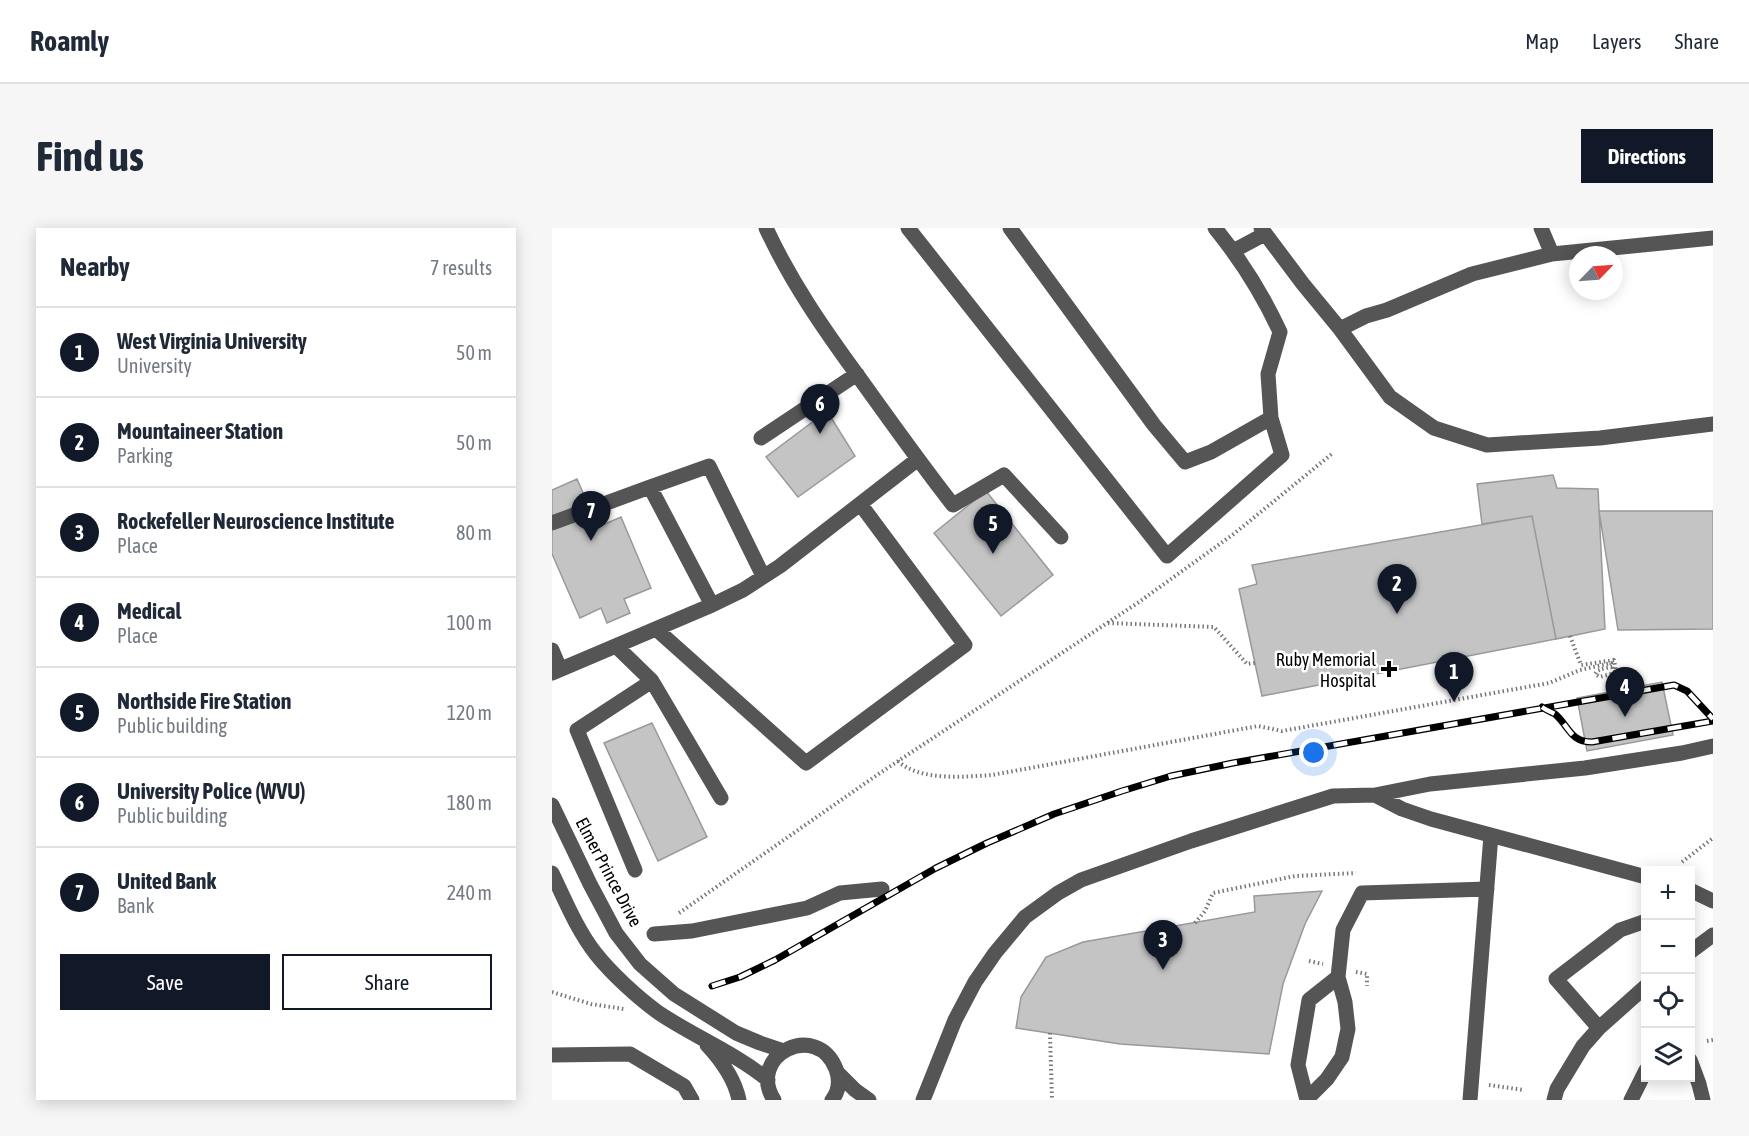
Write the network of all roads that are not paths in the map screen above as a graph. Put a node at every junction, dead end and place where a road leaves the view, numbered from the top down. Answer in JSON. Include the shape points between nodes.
{"nodes":[{"id":1,"x":766,"y":228,"type":"edge"},
{"id":2,"x":908,"y":228,"type":"edge"},
{"id":3,"x":1010,"y":228,"type":"edge"},
{"id":4,"x":1215,"y":228,"type":"edge"},
{"id":5,"x":1541,"y":228,"type":"edge"},
{"id":6,"x":1263,"y":231,"type":"edge"},
{"id":7,"x":1713,"y":238,"type":"edge"},
{"id":8,"x":1233,"y":251,"type":"junction"},
{"id":9,"x":1552,"y":254,"type":"junction"},
{"id":10,"x":1340,"y":329,"type":"junction"},
{"id":11,"x":857,"y":374,"type":"junction"},
{"id":12,"x":1271,"y":418,"type":"junction"},
{"id":13,"x":1713,"y":424,"type":"edge"},
{"id":14,"x":761,"y":438,"type":"dead end"},
{"id":15,"x":918,"y":459,"type":"junction"},
{"id":16,"x":650,"y":487,"type":"junction"},
{"id":17,"x":861,"y":505,"type":"junction"},
{"id":18,"x":552,"y":523,"type":"edge"},
{"id":19,"x":1061,"y":537,"type":"dead end"},
{"id":20,"x":763,"y":576,"type":"junction"},
{"id":21,"x":712,"y":605,"type":"junction"},
{"id":22,"x":656,"y":629,"type":"junction"},
{"id":23,"x":616,"y":646,"type":"junction"},
{"id":24,"x":552,"y":650,"type":"edge"},
{"id":25,"x":556,"y":671,"type":"edge"},
{"id":26,"x":652,"y":681,"type":"junction"},
{"id":27,"x":1713,"y":746,"type":"edge"},
{"id":28,"x":1375,"y":795,"type":"junction"},
{"id":29,"x":721,"y":798,"type":"dead end"},
{"id":30,"x":552,"y":805,"type":"edge"},
{"id":31,"x":1491,"y":835,"type":"junction"},
{"id":32,"x":635,"y":870,"type":"dead end"},
{"id":33,"x":552,"y":873,"type":"edge"},
{"id":34,"x":1641,"y":875,"type":"edge"},
{"id":35,"x":882,"y":889,"type":"dead end"},
{"id":36,"x":1487,"y":889,"type":"junction"},
{"id":37,"x":571,"y":891,"type":"edge"},
{"id":38,"x":1695,"y":893,"type":"edge"},
{"id":39,"x":1713,"y":902,"type":"edge"},
{"id":40,"x":1641,"y":923,"type":"edge"},
{"id":41,"x":654,"y":934,"type":"dead end"},
{"id":42,"x":1713,"y":936,"type":"edge"},
{"id":43,"x":1695,"y":949,"type":"edge"},
{"id":44,"x":1338,"y":977,"type":"junction"},
{"id":45,"x":1641,"y":991,"type":"edge"},
{"id":46,"x":1599,"y":1028,"type":"junction"},
{"id":47,"x":699,"y":1036,"type":"junction"},
{"id":48,"x":784,"y":1051,"type":"junction"},
{"id":49,"x":552,"y":1055,"type":"edge"},
{"id":50,"x":838,"y":1074,"type":"junction"},
{"id":51,"x":1695,"y":1075,"type":"edge"},
{"id":52,"x":1641,"y":1080,"type":"edge"},
{"id":53,"x":770,"y":1093,"type":"edge"},
{"id":54,"x":1307,"y":1099,"type":"edge"},
{"id":55,"x":692,"y":1100,"type":"edge"},
{"id":56,"x":739,"y":1100,"type":"edge"},
{"id":57,"x":832,"y":1100,"type":"edge"},
{"id":58,"x":869,"y":1100,"type":"edge"},
{"id":59,"x":923,"y":1100,"type":"edge"},
{"id":60,"x":1470,"y":1100,"type":"edge"},
{"id":61,"x":1554,"y":1100,"type":"edge"},
{"id":62,"x":1631,"y":1100,"type":"edge"},
{"id":63,"x":1703,"y":1100,"type":"edge"}],
"edges":[{"from":1,"to":11,"type":"street","via":[[813,314]]},
{"from":2,"to":12,"type":"street","via":[[1167,556],[1282,455]]},
{"from":3,"to":12,"type":"street","via":[[1185,462]]},
{"from":4,"to":8,"type":"street"},
{"from":5,"to":9,"type":"street"},
{"from":6,"to":8,"type":"street"},
{"from":6,"to":10,"type":"street"},
{"from":7,"to":9,"type":"street"},
{"from":8,"to":12,"type":"street","via":[[1280,332],[1268,374]]},
{"from":9,"to":10,"type":"street","via":[[1472,274]]},
{"from":10,"to":13,"type":"street","via":[[1390,398],[1434,428],[1487,445],[1600,438]]},
{"from":11,"to":14,"type":"street"},
{"from":11,"to":15,"type":"street"},
{"from":15,"to":17,"type":"street"},
{"from":15,"to":19,"type":"street","via":[[953,505],[1004,476]]},
{"from":16,"to":18,"type":"street"},
{"from":16,"to":20,"type":"street","via":[[709,466]]},
{"from":16,"to":21,"type":"street"},
{"from":17,"to":20,"type":"street"},
{"from":17,"to":22,"type":"street","via":[[965,645],[806,763]]},
{"from":20,"to":21,"type":"street"},
{"from":21,"to":22,"type":"street"},
{"from":22,"to":23,"type":"street"},
{"from":23,"to":25,"type":"street"},
{"from":23,"to":26,"type":"street"},
{"from":24,"to":25,"type":"street"},
{"from":26,"to":29,"type":"street"},
{"from":26,"to":32,"type":"street","via":[[577,730]]},
{"from":27,"to":28,"type":"street","via":[[1585,768],[1430,783]]},
{"from":28,"to":31,"type":"street","via":[[1431,819]]},
{"from":28,"to":59,"type":"street","via":[[1333,796],[1104,871],[1058,893],[1025,917],[975,982]]},
{"from":30,"to":37,"type":"street","name":"Elmer Prince Drive"},
{"from":31,"to":34,"type":"street"},
{"from":31,"to":36,"type":"street"},
{"from":33,"to":37,"type":"street","name":"Elmer Prince Drive"},
{"from":35,"to":41,"type":"street","via":[[840,893],[807,908]]},
{"from":36,"to":44,"type":"street","via":[[1362,893],[1343,930]]},
{"from":36,"to":60,"type":"street"},
{"from":37,"to":47,"type":"street","name":"Elmer Prince Drive","via":[[594,952],[609,969],[658,1012]]},
{"from":37,"to":48,"type":"street","name":"Elmer Prince Drive","via":[[674,994],[736,1033]]},
{"from":38,"to":39,"type":"street"},
{"from":40,"to":46,"type":"street","via":[[1620,930],[1556,980]]},
{"from":42,"to":43,"type":"street"},
{"from":44,"to":54,"type":"street","via":[[1348,1029],[1341,1057]]},
{"from":44,"to":54,"type":"street","via":[[1310,1000],[1298,1065]]},
{"from":45,"to":46,"type":"street"},
{"from":46,"to":61,"type":"street","via":[[1583,1046]]},
{"from":47,"to":53,"type":"street","name":"Elmer Prince Drive","via":[[750,1065]]},
{"from":47,"to":56,"type":"street","via":[[718,1056]]},
{"from":48,"to":50,"type":"street","via":[[804,1045],[815,1047],[833,1061]]},
{"from":48,"to":53,"type":"street","via":[[769,1071]]},
{"from":49,"to":55,"type":"street","via":[[630,1054],[684,1086]]},
{"from":50,"to":57,"type":"street","via":[[839,1084]]},
{"from":50,"to":58,"type":"street"},
{"from":51,"to":63,"type":"street"},
{"from":52,"to":62,"type":"street"}]}
